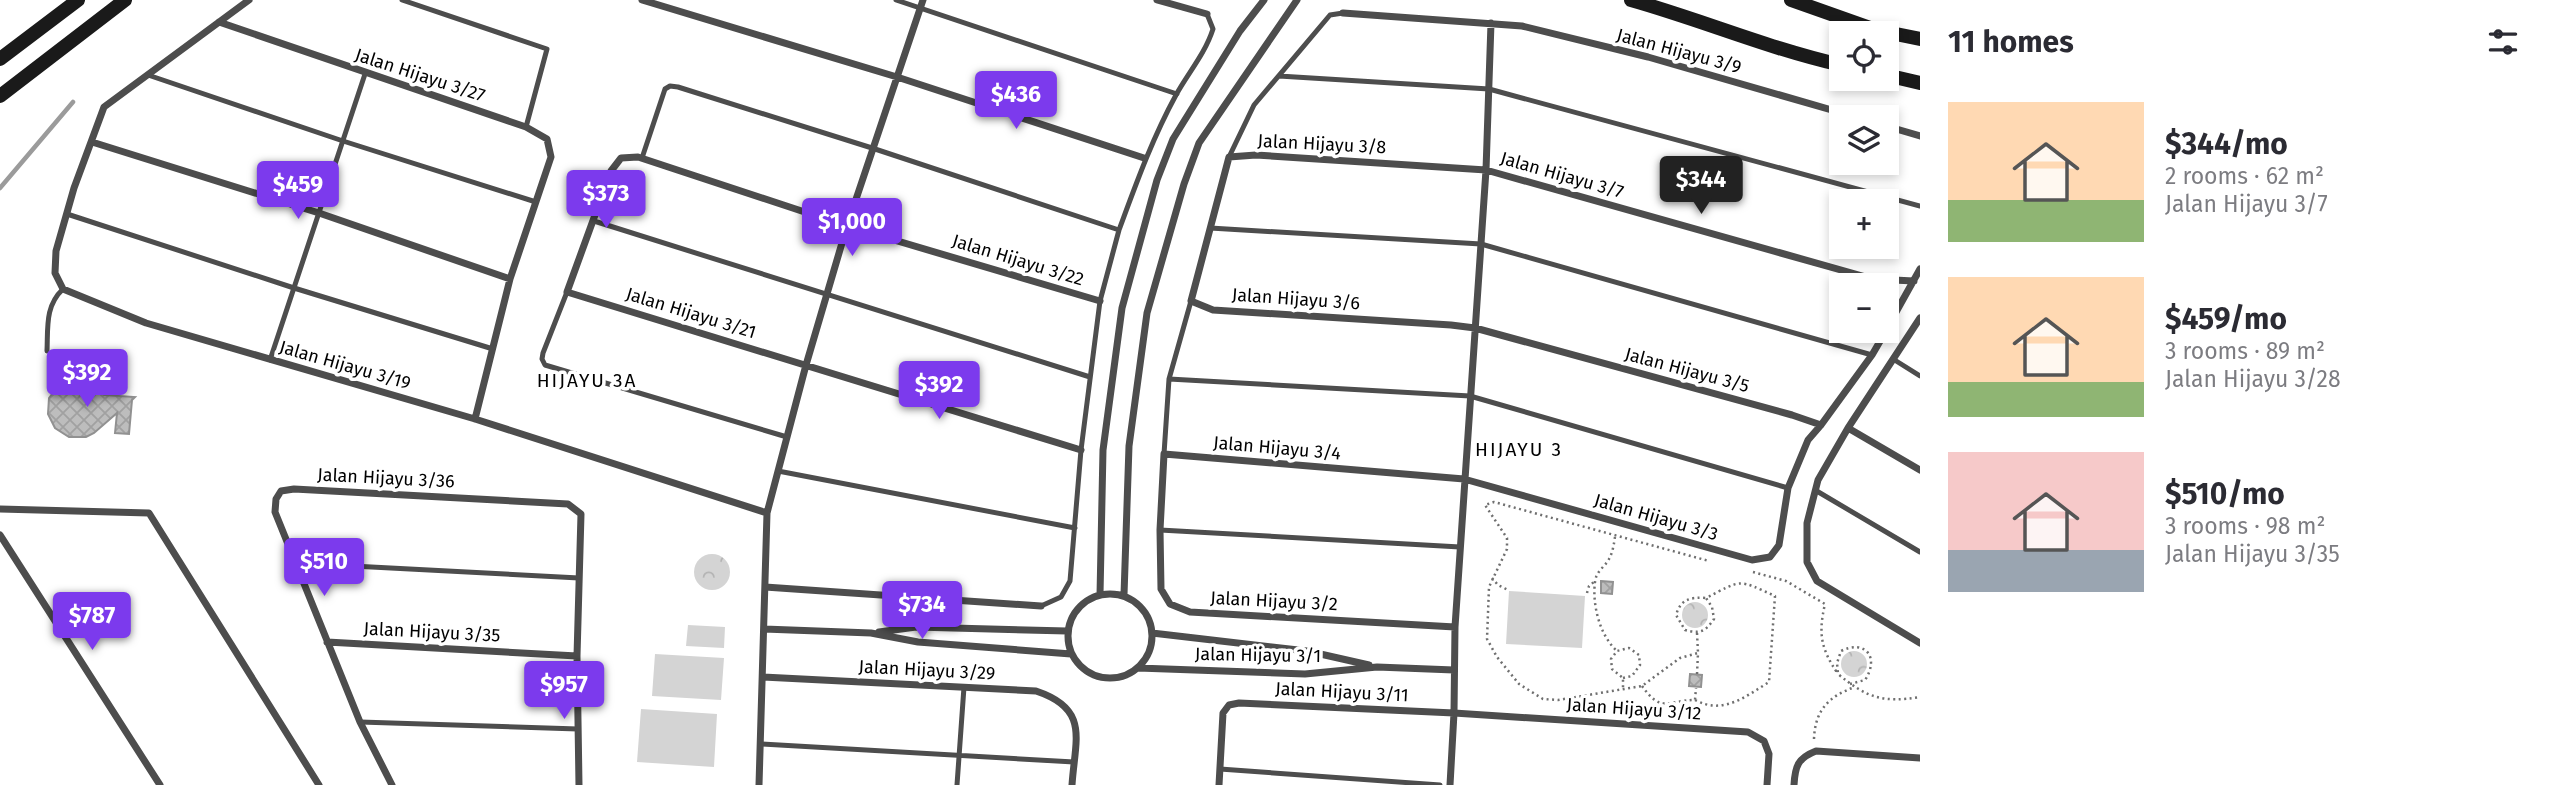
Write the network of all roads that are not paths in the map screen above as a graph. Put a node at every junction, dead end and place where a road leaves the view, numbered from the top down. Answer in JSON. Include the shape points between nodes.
{"nodes":[{"id":1,"x":79,"y":0,"type":"edge"},
{"id":2,"x":125,"y":0,"type":"edge"},
{"id":3,"x":249,"y":0,"type":"edge"},
{"id":4,"x":402,"y":0,"type":"edge"},
{"id":5,"x":642,"y":0,"type":"edge"},
{"id":6,"x":896,"y":0,"type":"edge"},
{"id":7,"x":923,"y":0,"type":"edge"},
{"id":8,"x":1157,"y":0,"type":"edge"},
{"id":9,"x":1264,"y":0,"type":"edge"},
{"id":10,"x":1297,"y":0,"type":"edge"},
{"id":11,"x":1632,"y":0,"type":"edge"},
{"id":12,"x":1791,"y":0,"type":"edge"},
{"id":13,"x":920,"y":9,"type":"junction"},
{"id":14,"x":1343,"y":13,"type":"joint"},
{"id":15,"x":1207,"y":15,"type":"joint"},
{"id":16,"x":219,"y":22,"type":"junction"},
{"id":17,"x":1491,"y":23,"type":"junction"},
{"id":18,"x":1920,"y":39,"type":"edge"},
{"id":19,"x":0,"y":59,"type":"edge"},
{"id":20,"x":1829,"y":62,"type":"edge"},
{"id":21,"x":365,"y":74,"type":"junction"},
{"id":22,"x":148,"y":75,"type":"junction"},
{"id":23,"x":1279,"y":76,"type":"junction"},
{"id":24,"x":897,"y":77,"type":"junction"},
{"id":25,"x":1899,"y":78,"type":"edge"},
{"id":26,"x":1920,"y":83,"type":"edge"},
{"id":27,"x":1489,"y":89,"type":"junction"},
{"id":28,"x":1177,"y":94,"type":"junction"},
{"id":29,"x":0,"y":96,"type":"edge"},
{"id":30,"x":1829,"y":109,"type":"edge"},
{"id":31,"x":526,"y":127,"type":"junction"},
{"id":32,"x":1899,"y":129,"type":"edge"},
{"id":33,"x":1920,"y":135,"type":"edge"},
{"id":34,"x":343,"y":141,"type":"junction"},
{"id":35,"x":92,"y":142,"type":"junction"},
{"id":36,"x":872,"y":148,"type":"junction"},
{"id":37,"x":1229,"y":157,"type":"junction"},
{"id":38,"x":642,"y":158,"type":"junction"},
{"id":39,"x":1144,"y":158,"type":"junction"},
{"id":40,"x":1486,"y":170,"type":"junction"},
{"id":41,"x":536,"y":202,"type":"junction"},
{"id":42,"x":1920,"y":206,"type":"edge"},
{"id":43,"x":319,"y":213,"type":"junction"},
{"id":44,"x":66,"y":214,"type":"junction"},
{"id":45,"x":594,"y":221,"type":"junction"},
{"id":46,"x":847,"y":226,"type":"junction"},
{"id":47,"x":1210,"y":228,"type":"junction"},
{"id":48,"x":1119,"y":230,"type":"junction"},
{"id":49,"x":1480,"y":244,"type":"junction"},
{"id":50,"x":1920,"y":269,"type":"edge"},
{"id":51,"x":510,"y":279,"type":"junction"},
{"id":52,"x":1914,"y":281,"type":"junction"},
{"id":53,"x":294,"y":288,"type":"junction"},
{"id":54,"x":63,"y":289,"type":"junction"},
{"id":55,"x":567,"y":292,"type":"junction"},
{"id":56,"x":827,"y":293,"type":"junction"},
{"id":57,"x":1100,"y":301,"type":"junction"},
{"id":58,"x":1191,"y":301,"type":"junction"},
{"id":59,"x":1899,"y":307,"type":"edge"},
{"id":60,"x":1920,"y":318,"type":"edge"},
{"id":61,"x":1475,"y":328,"type":"junction"},
{"id":62,"x":1879,"y":343,"type":"edge"},
{"id":63,"x":493,"y":349,"type":"junction"},
{"id":64,"x":47,"y":351,"type":"dead end"},
{"id":65,"x":1872,"y":355,"type":"junction"},
{"id":66,"x":1893,"y":359,"type":"junction"},
{"id":67,"x":270,"y":360,"type":"junction"},
{"id":68,"x":806,"y":365,"type":"junction"},
{"id":69,"x":1920,"y":376,"type":"edge"},
{"id":70,"x":1090,"y":377,"type":"junction"},
{"id":71,"x":1169,"y":379,"type":"junction"},
{"id":72,"x":1470,"y":396,"type":"junction"},
{"id":73,"x":474,"y":419,"type":"junction"},
{"id":74,"x":1821,"y":425,"type":"junction"},
{"id":75,"x":1848,"y":428,"type":"junction"},
{"id":76,"x":787,"y":437,"type":"junction"},
{"id":77,"x":1081,"y":450,"type":"junction"},
{"id":78,"x":1164,"y":454,"type":"junction"},
{"id":79,"x":1920,"y":470,"type":"edge"},
{"id":80,"x":778,"y":471,"type":"junction"},
{"id":81,"x":1464,"y":479,"type":"junction"},
{"id":82,"x":1788,"y":488,"type":"junction"},
{"id":83,"x":1815,"y":490,"type":"junction"},
{"id":84,"x":0,"y":509,"type":"edge"},
{"id":85,"x":767,"y":513,"type":"junction"},
{"id":86,"x":1074,"y":528,"type":"junction"},
{"id":87,"x":1160,"y":530,"type":"junction"},
{"id":88,"x":0,"y":535,"type":"edge"},
{"id":89,"x":1460,"y":547,"type":"junction"},
{"id":90,"x":1920,"y":552,"type":"edge"},
{"id":91,"x":296,"y":564,"type":"junction"},
{"id":92,"x":579,"y":578,"type":"junction"},
{"id":93,"x":765,"y":587,"type":"junction"},
{"id":94,"x":1100,"y":595,"type":"junction"},
{"id":95,"x":1124,"y":595,"type":"junction"},
{"id":96,"x":1041,"y":606,"type":"joint"},
{"id":97,"x":1455,"y":627,"type":"junction"},
{"id":98,"x":764,"y":629,"type":"junction"},
{"id":99,"x":1067,"y":631,"type":"junction"},
{"id":100,"x":871,"y":633,"type":"junction"},
{"id":101,"x":1152,"y":633,"type":"junction"},
{"id":102,"x":327,"y":642,"type":"junction"},
{"id":103,"x":1920,"y":643,"type":"edge"},
{"id":104,"x":1071,"y":654,"type":"junction"},
{"id":105,"x":577,"y":656,"type":"junction"},
{"id":106,"x":1377,"y":667,"type":"junction"},
{"id":107,"x":1138,"y":668,"type":"junction"},
{"id":108,"x":1454,"y":670,"type":"junction"},
{"id":109,"x":763,"y":677,"type":"junction"},
{"id":110,"x":964,"y":687,"type":"junction"},
{"id":111,"x":1454,"y":713,"type":"junction"},
{"id":112,"x":360,"y":722,"type":"junction"},
{"id":113,"x":578,"y":729,"type":"junction"},
{"id":114,"x":761,"y":744,"type":"junction"},
{"id":115,"x":959,"y":756,"type":"junction"},
{"id":116,"x":1920,"y":758,"type":"edge"},
{"id":117,"x":1074,"y":762,"type":"junction"},
{"id":118,"x":1220,"y":769,"type":"junction"},
{"id":119,"x":160,"y":785,"type":"edge"},
{"id":120,"x":318,"y":785,"type":"edge"},
{"id":121,"x":392,"y":785,"type":"edge"},
{"id":122,"x":579,"y":785,"type":"edge"},
{"id":123,"x":759,"y":785,"type":"edge"},
{"id":124,"x":957,"y":785,"type":"edge"},
{"id":125,"x":1072,"y":785,"type":"edge"},
{"id":126,"x":1219,"y":785,"type":"edge"},
{"id":127,"x":1440,"y":785,"type":"edge"},
{"id":128,"x":1450,"y":785,"type":"edge"},
{"id":129,"x":1767,"y":785,"type":"edge"},
{"id":130,"x":1794,"y":785,"type":"edge"}],
"edges":[{"from":1,"to":19,"type":"street"},
{"from":2,"to":29,"type":"street"},
{"from":3,"to":16,"type":"street"},
{"from":4,"to":31,"type":"lane","via":[[547,49]]},
{"from":5,"to":24,"type":"street"},
{"from":6,"to":13,"type":"lane"},
{"from":7,"to":13,"type":"street"},
{"from":8,"to":15,"type":"street"},
{"from":9,"to":94,"type":"street","via":[[1173,139],[1157,180],[1122,308],[1103,450]]},
{"from":10,"to":95,"type":"street","via":[[1199,143],[1177,210],[1145,327],[1129,446]]},
{"from":11,"to":20,"type":"street"},
{"from":12,"to":18,"type":"street","via":[[1876,30]]},
{"from":13,"to":24,"type":"street"},
{"from":13,"to":28,"type":"lane"},
{"from":14,"to":17,"type":"street","name":"Jalan Hijayu 3/9"},
{"from":14,"to":23,"type":"lane","via":[[1330,15]]},
{"from":15,"to":28,"type":"lane","via":[[1213,29],[1208,46]]},
{"from":16,"to":21,"type":"street","name":"Jalan Hijayu 3/27"},
{"from":16,"to":22,"type":"street"},
{"from":17,"to":27,"type":"street"},
{"from":17,"to":30,"type":"street","name":"Jalan Hijayu 3/9","via":[[1522,26],[1647,57]]},
{"from":21,"to":31,"type":"street","name":"Jalan Hijayu 3/27"},
{"from":21,"to":34,"type":"lane"},
{"from":22,"to":34,"type":"lane"},
{"from":22,"to":35,"type":"street","via":[[104,107]]},
{"from":23,"to":27,"type":"lane"},
{"from":23,"to":37,"type":"lane","via":[[1254,105]]},
{"from":24,"to":36,"type":"street"},
{"from":24,"to":39,"type":"street"},
{"from":25,"to":26,"type":"street"},
{"from":27,"to":40,"type":"street"},
{"from":27,"to":42,"type":"lane"},
{"from":28,"to":39,"type":"lane"},
{"from":31,"to":41,"type":"street","name":"Jalan Hijayu 3/27","via":[[547,139],[551,156]]},
{"from":32,"to":33,"type":"street"},
{"from":34,"to":41,"type":"lane"},
{"from":34,"to":43,"type":"lane"},
{"from":35,"to":43,"type":"street"},
{"from":35,"to":44,"type":"street"},
{"from":36,"to":38,"type":"lane","via":[[670,86],[665,89]]},
{"from":36,"to":46,"type":"street"},
{"from":36,"to":48,"type":"lane"},
{"from":37,"to":40,"type":"street","name":"Jalan Hijayu 3/8"},
{"from":37,"to":47,"type":"street"},
{"from":38,"to":45,"type":"street","via":[[621,158],[611,172]]},
{"from":38,"to":46,"type":"street","name":"Jalan Hijayu 3/22"},
{"from":39,"to":48,"type":"lane"},
{"from":40,"to":49,"type":"street"},
{"from":40,"to":52,"type":"street","name":"Jalan Hijayu 3/7","via":[[1873,279]]},
{"from":41,"to":51,"type":"street","name":"Jalan Hijayu 3/27"},
{"from":43,"to":51,"type":"street"},
{"from":43,"to":53,"type":"lane"},
{"from":44,"to":53,"type":"lane"},
{"from":44,"to":54,"type":"street","via":[[55,273]]},
{"from":45,"to":55,"type":"street"},
{"from":45,"to":56,"type":"lane"},
{"from":46,"to":56,"type":"street"},
{"from":46,"to":57,"type":"street","name":"Jalan Hijayu 3/22"},
{"from":47,"to":49,"type":"lane"},
{"from":47,"to":58,"type":"street"},
{"from":48,"to":57,"type":"lane"},
{"from":49,"to":61,"type":"street"},
{"from":49,"to":65,"type":"lane"},
{"from":50,"to":52,"type":"street"},
{"from":51,"to":63,"type":"street","name":"Jalan Hijayu 3/27"},
{"from":52,"to":59,"type":"street"},
{"from":53,"to":63,"type":"lane"},
{"from":53,"to":67,"type":"lane"},
{"from":54,"to":64,"type":"lane","via":[[49,307]]},
{"from":54,"to":67,"type":"street","name":"Jalan Hijayu 3/19","via":[[146,323]]},
{"from":55,"to":68,"type":"street","name":"Jalan Hijayu 3/21"},
{"from":55,"to":76,"type":"lane","via":[[543,353],[545,366]]},
{"from":56,"to":68,"type":"street"},
{"from":56,"to":70,"type":"lane"},
{"from":57,"to":70,"type":"lane"},
{"from":58,"to":61,"type":"street","name":"Jalan Hijayu 3/6","via":[[1213,310]]},
{"from":58,"to":71,"type":"lane"},
{"from":60,"to":66,"type":"street"},
{"from":61,"to":72,"type":"street"},
{"from":61,"to":74,"type":"street","name":"Jalan Hijayu 3/5"},
{"from":62,"to":65,"type":"street"},
{"from":63,"to":73,"type":"street","name":"Jalan Hijayu 3/27"},
{"from":65,"to":74,"type":"street"},
{"from":66,"to":69,"type":"lane"},
{"from":66,"to":75,"type":"street"},
{"from":67,"to":73,"type":"street","name":"Jalan Hijayu 3/19"},
{"from":68,"to":76,"type":"street"},
{"from":68,"to":77,"type":"street","name":"Jalan Hijayu 3/21"},
{"from":70,"to":77,"type":"lane"},
{"from":71,"to":72,"type":"lane"},
{"from":71,"to":78,"type":"lane"},
{"from":72,"to":81,"type":"street"},
{"from":72,"to":82,"type":"lane"},
{"from":73,"to":85,"type":"street","name":"Jalan Hijayu 3/19"},
{"from":74,"to":82,"type":"street","via":[[1808,440]]},
{"from":75,"to":79,"type":"street"},
{"from":75,"to":83,"type":"street"},
{"from":76,"to":80,"type":"street"},
{"from":77,"to":86,"type":"lane"},
{"from":78,"to":81,"type":"street","name":"Jalan Hijayu 3/4"},
{"from":78,"to":87,"type":"street"},
{"from":80,"to":85,"type":"street"},
{"from":80,"to":86,"type":"lane"},
{"from":81,"to":82,"type":"street","name":"Jalan Hijayu 3/3","via":[[1752,561],[1770,557],[1779,545]]},
{"from":81,"to":89,"type":"street"},
{"from":83,"to":90,"type":"lane"},
{"from":83,"to":103,"type":"street","via":[[1807,523],[1807,562],[1817,582]]},
{"from":84,"to":120,"type":"street","via":[[149,513]]},
{"from":85,"to":93,"type":"street"},
{"from":86,"to":96,"type":"lane","via":[[1070,581],[1061,597]]},
{"from":87,"to":89,"type":"lane"},
{"from":87,"to":97,"type":"street","name":"Jalan Hijayu 3/2","via":[[1161,589],[1170,604],[1190,612]]},
{"from":88,"to":119,"type":"street"},
{"from":89,"to":97,"type":"street"},
{"from":91,"to":92,"type":"lane"},
{"from":91,"to":92,"type":"street","name":"Jalan Hijayu 3/36","via":[[275,512],[281,491],[294,489],[568,503],[581,514]]},
{"from":91,"to":102,"type":"street"},
{"from":92,"to":105,"type":"street"},
{"from":93,"to":96,"type":"street"},
{"from":93,"to":98,"type":"street"},
{"from":94,"to":95,"type":"street"},
{"from":94,"to":99,"type":"street","via":[[1077,609]]},
{"from":95,"to":101,"type":"street","via":[[1143,609]]},
{"from":97,"to":108,"type":"street"},
{"from":98,"to":100,"type":"street"},
{"from":98,"to":109,"type":"street"},
{"from":99,"to":100,"type":"street","via":[[916,627]]},
{"from":99,"to":104,"type":"street"},
{"from":100,"to":104,"type":"street","via":[[918,642]]},
{"from":101,"to":106,"type":"street","name":"Jalan Hijayu 3/1","via":[[1307,651]]},
{"from":101,"to":107,"type":"street","via":[[1147,658]]},
{"from":102,"to":105,"type":"street","name":"Jalan Hijayu 3/35"},
{"from":102,"to":112,"type":"street"},
{"from":104,"to":107,"type":"street","via":[[1078,665],[1100,678],[1127,676]]},
{"from":105,"to":113,"type":"street"},
{"from":106,"to":107,"type":"street","name":"Jalan Hijayu 3/1","via":[[1305,674]]},
{"from":106,"to":108,"type":"street","name":"Jalan Hijayu 3/1"},
{"from":108,"to":111,"type":"street"},
{"from":109,"to":110,"type":"street","name":"Jalan Hijayu 3/29"},
{"from":109,"to":114,"type":"street"},
{"from":110,"to":115,"type":"lane"},
{"from":110,"to":117,"type":"street","name":"Jalan Hijayu 3/29","via":[[1036,691],[1066,707],[1077,723]]},
{"from":111,"to":118,"type":"street","name":"Jalan Hijayu 3/11","via":[[1229,705],[1223,713]]},
{"from":111,"to":128,"type":"street"},
{"from":111,"to":129,"type":"street","name":"Jalan Hijayu 3/12","via":[[1748,732],[1764,741],[1769,754]]},
{"from":112,"to":113,"type":"lane"},
{"from":112,"to":121,"type":"street"},
{"from":113,"to":122,"type":"street"},
{"from":114,"to":115,"type":"lane"},
{"from":114,"to":123,"type":"street"},
{"from":115,"to":117,"type":"lane"},
{"from":115,"to":124,"type":"lane"},
{"from":116,"to":130,"type":"street","via":[[1816,751],[1802,757],[1795,768]]},
{"from":117,"to":125,"type":"street"},
{"from":118,"to":126,"type":"street"},
{"from":118,"to":127,"type":"lane"}]}
